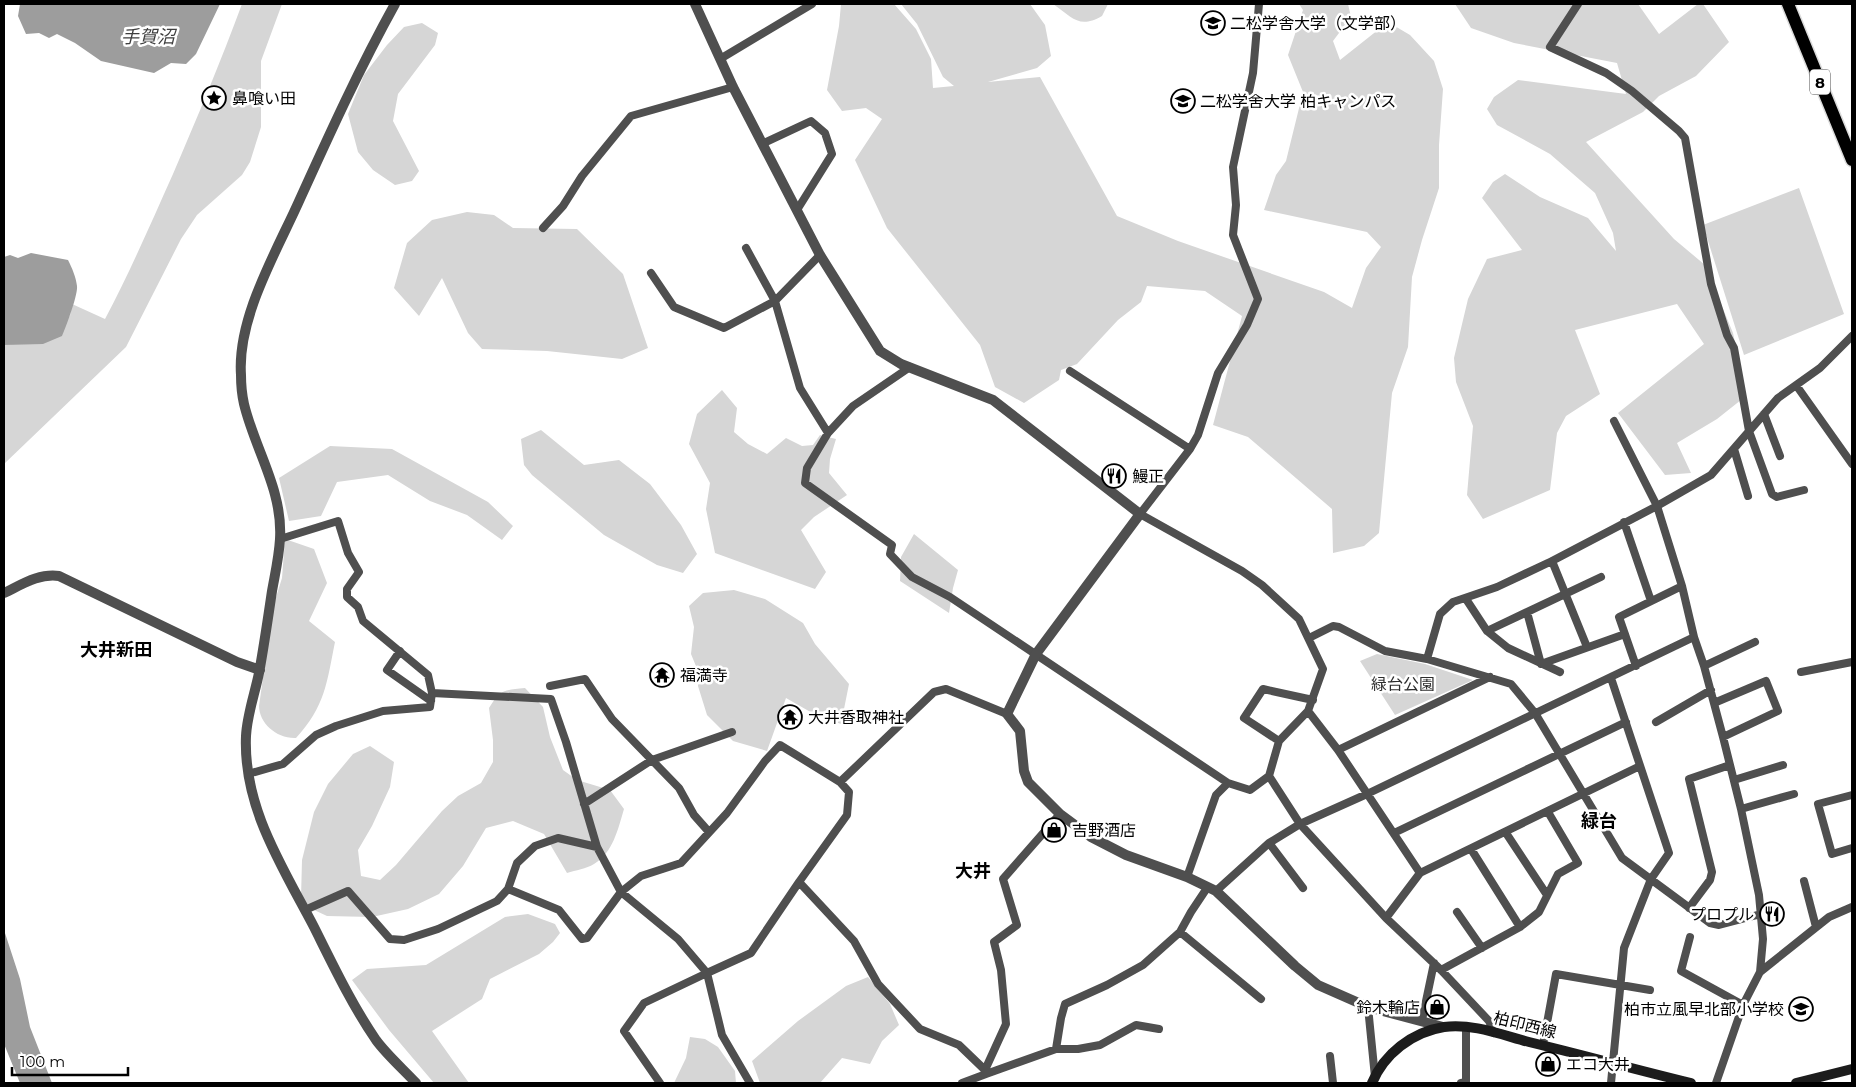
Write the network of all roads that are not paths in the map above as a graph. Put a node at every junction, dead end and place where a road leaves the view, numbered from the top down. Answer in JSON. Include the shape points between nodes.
{"nodes":[{"id":1,"x":395,"y":4,"type":"edge"},
{"id":2,"x":695,"y":4,"type":"edge"},
{"id":3,"x":812,"y":4,"type":"edge"},
{"id":4,"x":1259,"y":4,"type":"edge"},
{"id":5,"x":1578,"y":4,"type":"edge"},
{"id":6,"x":1788,"y":4,"type":"edge"},
{"id":7,"x":720,"y":59,"type":"junction"},
{"id":8,"x":733,"y":87,"type":"junction"},
{"id":9,"x":762,"y":144,"type":"junction"},
{"id":10,"x":1852,"y":160,"type":"edge"},
{"id":11,"x":797,"y":210,"type":"junction"},
{"id":12,"x":544,"y":228,"type":"dead end"},
{"id":13,"x":746,"y":248,"type":"dead end"},
{"id":14,"x":820,"y":255,"type":"junction"},
{"id":15,"x":651,"y":274,"type":"dead end"},
{"id":16,"x":775,"y":301,"type":"junction"},
{"id":17,"x":1852,"y":336,"type":"edge"},
{"id":18,"x":910,"y":367,"type":"junction"},
{"id":19,"x":1070,"y":371,"type":"dead end"},
{"id":20,"x":1796,"y":385,"type":"junction"},
{"id":21,"x":1764,"y":414,"type":"junction"},
{"id":22,"x":1614,"y":421,"type":"dead end"},
{"id":23,"x":1749,"y":431,"type":"junction"},
{"id":24,"x":828,"y":433,"type":"junction"},
{"id":25,"x":1190,"y":449,"type":"junction"},
{"id":26,"x":1734,"y":449,"type":"junction"},
{"id":27,"x":1780,"y":456,"type":"dead end"},
{"id":28,"x":1852,"y":464,"type":"edge"},
{"id":29,"x":1804,"y":490,"type":"dead end"},
{"id":30,"x":1748,"y":496,"type":"dead end"},
{"id":31,"x":1657,"y":506,"type":"junction"},
{"id":32,"x":1140,"y":514,"type":"junction"},
{"id":33,"x":1624,"y":522,"type":"junction"},
{"id":34,"x":280,"y":539,"type":"junction"},
{"id":35,"x":1552,"y":561,"type":"junction"},
{"id":36,"x":1601,"y":577,"type":"dead end"},
{"id":37,"x":1682,"y":586,"type":"junction"},
{"id":38,"x":4,"y":593,"type":"edge"},
{"id":39,"x":1566,"y":594,"type":"junction"},
{"id":40,"x":1466,"y":599,"type":"junction"},
{"id":41,"x":1651,"y":601,"type":"junction"},
{"id":42,"x":1527,"y":612,"type":"junction"},
{"id":43,"x":1487,"y":631,"type":"junction"},
{"id":44,"x":1624,"y":634,"type":"junction"},
{"id":45,"x":1694,"y":637,"type":"junction"},
{"id":46,"x":1309,"y":638,"type":"junction"},
{"id":47,"x":1755,"y":642,"type":"dead end"},
{"id":48,"x":1587,"y":647,"type":"junction"},
{"id":49,"x":400,"y":651,"type":"junction"},
{"id":50,"x":1036,"y":654,"type":"junction"},
{"id":51,"x":1428,"y":659,"type":"junction"},
{"id":52,"x":1852,"y":662,"type":"edge"},
{"id":53,"x":1542,"y":664,"type":"junction"},
{"id":54,"x":1636,"y":666,"type":"junction"},
{"id":55,"x":1704,"y":666,"type":"junction"},
{"id":56,"x":260,"y":670,"type":"junction"},
{"id":57,"x":1560,"y":672,"type":"dead end"},
{"id":58,"x":1801,"y":672,"type":"dead end"},
{"id":59,"x":1490,"y":677,"type":"junction"},
{"id":60,"x":1611,"y":678,"type":"junction"},
{"id":61,"x":550,"y":686,"type":"dead end"},
{"id":62,"x":1711,"y":690,"type":"junction"},
{"id":63,"x":432,"y":697,"type":"junction"},
{"id":64,"x":1312,"y":700,"type":"junction"},
{"id":65,"x":1714,"y":703,"type":"junction"},
{"id":66,"x":1308,"y":711,"type":"junction"},
{"id":67,"x":1535,"y":713,"type":"junction"},
{"id":68,"x":1007,"y":714,"type":"junction"},
{"id":69,"x":1626,"y":722,"type":"junction"},
{"id":70,"x":1656,"y":722,"type":"dead end"},
{"id":71,"x":732,"y":732,"type":"dead end"},
{"id":72,"x":1723,"y":737,"type":"junction"},
{"id":73,"x":1279,"y":741,"type":"junction"},
{"id":74,"x":1338,"y":750,"type":"junction"},
{"id":75,"x":1559,"y":753,"type":"junction"},
{"id":76,"x":652,"y":760,"type":"junction"},
{"id":77,"x":1730,"y":765,"type":"junction"},
{"id":78,"x":1783,"y":765,"type":"dead end"},
{"id":79,"x":1640,"y":766,"type":"junction"},
{"id":80,"x":248,"y":774,"type":"junction"},
{"id":81,"x":1269,"y":776,"type":"junction"},
{"id":82,"x":1734,"y":780,"type":"junction"},
{"id":83,"x":840,"y":782,"type":"junction"},
{"id":84,"x":1228,"y":783,"type":"junction"},
{"id":85,"x":1367,"y":794,"type":"junction"},
{"id":86,"x":1584,"y":794,"type":"junction"},
{"id":87,"x":1794,"y":794,"type":"dead end"},
{"id":88,"x":1852,"y":795,"type":"edge"},
{"id":89,"x":584,"y":804,"type":"junction"},
{"id":90,"x":1741,"y":809,"type":"junction"},
{"id":91,"x":1548,"y":812,"type":"junction"},
{"id":92,"x":1060,"y":814,"type":"junction"},
{"id":93,"x":1300,"y":824,"type":"junction"},
{"id":94,"x":709,"y":832,"type":"junction"},
{"id":95,"x":1506,"y":833,"type":"junction"},
{"id":96,"x":1394,"y":834,"type":"junction"},
{"id":97,"x":1269,"y":843,"type":"junction"},
{"id":98,"x":597,"y":847,"type":"junction"},
{"id":99,"x":1852,"y":848,"type":"edge"},
{"id":100,"x":1471,"y":849,"type":"junction"},
{"id":101,"x":1420,"y":873,"type":"junction"},
{"id":102,"x":1187,"y":877,"type":"junction"},
{"id":103,"x":1651,"y":879,"type":"junction"},
{"id":104,"x":1804,"y":881,"type":"dead end"},
{"id":105,"x":798,"y":882,"type":"junction"},
{"id":106,"x":1302,"y":888,"type":"dead end"},
{"id":107,"x":508,"y":889,"type":"junction"},
{"id":108,"x":1212,"y":889,"type":"junction"},
{"id":109,"x":621,"y":892,"type":"junction"},
{"id":110,"x":1547,"y":894,"type":"junction"},
{"id":111,"x":1852,"y":907,"type":"edge"},
{"id":112,"x":1689,"y":908,"type":"junction"},
{"id":113,"x":305,"y":910,"type":"junction"},
{"id":114,"x":1457,"y":912,"type":"dead end"},
{"id":115,"x":1761,"y":914,"type":"junction"},
{"id":116,"x":1386,"y":918,"type":"junction"},
{"id":117,"x":1816,"y":926,"type":"junction"},
{"id":118,"x":1520,"y":927,"type":"junction"},
{"id":119,"x":1180,"y":932,"type":"junction"},
{"id":120,"x":1690,"y":937,"type":"dead end"},
{"id":121,"x":1482,"y":948,"type":"junction"},
{"id":122,"x":1434,"y":963,"type":"junction"},
{"id":123,"x":1441,"y":970,"type":"junction"},
{"id":124,"x":1760,"y":972,"type":"junction"},
{"id":125,"x":707,"y":973,"type":"junction"},
{"id":126,"x":1620,"y":986,"type":"junction"},
{"id":127,"x":1650,"y":990,"type":"dead end"},
{"id":128,"x":1261,"y":1000,"type":"dead end"},
{"id":129,"x":1743,"y":1005,"type":"junction"},
{"id":130,"x":1368,"y":1007,"type":"junction"},
{"id":131,"x":1422,"y":1020,"type":"junction"},
{"id":132,"x":1443,"y":1027,"type":"junction"},
{"id":133,"x":1466,"y":1027,"type":"junction"},
{"id":134,"x":1159,"y":1029,"type":"dead end"},
{"id":135,"x":1494,"y":1033,"type":"junction"},
{"id":136,"x":1543,"y":1045,"type":"junction"},
{"id":137,"x":1056,"y":1049,"type":"junction"},
{"id":138,"x":1330,"y":1056,"type":"dead end"},
{"id":139,"x":1613,"y":1063,"type":"junction"},
{"id":140,"x":1852,"y":1069,"type":"edge"},
{"id":141,"x":985,"y":1072,"type":"junction"},
{"id":142,"x":1374,"y":1080,"type":"edge"},
{"id":143,"x":416,"y":1083,"type":"edge"},
{"id":144,"x":660,"y":1083,"type":"edge"},
{"id":145,"x":750,"y":1083,"type":"edge"},
{"id":146,"x":962,"y":1083,"type":"edge"},
{"id":147,"x":1333,"y":1083,"type":"edge"},
{"id":148,"x":1461,"y":1083,"type":"edge"},
{"id":149,"x":1611,"y":1083,"type":"edge"},
{"id":150,"x":1691,"y":1083,"type":"edge"},
{"id":151,"x":1716,"y":1083,"type":"edge"},
{"id":152,"x":1796,"y":1083,"type":"edge"}],
"edges":[{"from":1,"to":34,"type":"street","via":[[370,48],[328,138],[245,327],[241,358],[244,403],[277,499]]},
{"from":2,"to":7,"type":"street"},
{"from":3,"to":7,"type":"street"},
{"from":4,"to":25,"type":"street","via":[[1253,74],[1234,167],[1236,204],[1232,235],[1258,299],[1247,325],[1218,373]]},
{"from":5,"to":23,"type":"street","via":[[1550,47],[1612,77],[1685,138],[1711,284],[1734,348]]},
{"from":6,"to":10,"type":"main road","number":"8"},
{"from":7,"to":8,"type":"street"},
{"from":8,"to":9,"type":"street"},
{"from":8,"to":12,"type":"street","via":[[631,116]]},
{"from":9,"to":11,"type":"street"},
{"from":9,"to":11,"type":"street","via":[[811,121],[825,133],[832,154]]},
{"from":11,"to":14,"type":"street"},
{"from":13,"to":16,"type":"street"},
{"from":14,"to":16,"type":"street"},
{"from":14,"to":18,"type":"street","via":[[880,351]]},
{"from":15,"to":16,"type":"street","via":[[674,306],[724,328]]},
{"from":16,"to":24,"type":"street","via":[[800,388]]},
{"from":17,"to":20,"type":"street","via":[[1820,368]]},
{"from":18,"to":24,"type":"street","via":[[852,406]]},
{"from":18,"to":32,"type":"street","via":[[993,400]]},
{"from":19,"to":25,"type":"street"},
{"from":20,"to":21,"type":"street"},
{"from":20,"to":28,"type":"street"},
{"from":21,"to":23,"type":"street"},
{"from":21,"to":27,"type":"street"},
{"from":22,"to":31,"type":"street"},
{"from":23,"to":26,"type":"street"},
{"from":23,"to":29,"type":"street","via":[[1772,494],[1777,497]]},
{"from":24,"to":50,"type":"street","via":[[807,468],[805,483],[892,545],[890,554],[912,577],[950,597]]},
{"from":25,"to":32,"type":"street"},
{"from":26,"to":30,"type":"street"},
{"from":26,"to":31,"type":"street","via":[[1711,475]]},
{"from":31,"to":33,"type":"street"},
{"from":31,"to":37,"type":"street"},
{"from":32,"to":46,"type":"street","via":[[1262,584],[1299,620]]},
{"from":32,"to":50,"type":"street"},
{"from":33,"to":35,"type":"street"},
{"from":33,"to":41,"type":"street"},
{"from":34,"to":49,"type":"street","via":[[338,521],[348,553],[359,572],[347,589],[347,597],[358,607],[363,621]]},
{"from":34,"to":56,"type":"street"},
{"from":35,"to":39,"type":"street"},
{"from":35,"to":40,"type":"street"},
{"from":36,"to":39,"type":"street"},
{"from":37,"to":41,"type":"street"},
{"from":37,"to":45,"type":"street"},
{"from":38,"to":56,"type":"street","via":[[40,577],[59,576]]},
{"from":39,"to":42,"type":"street"},
{"from":39,"to":48,"type":"street"},
{"from":40,"to":43,"type":"street"},
{"from":40,"to":51,"type":"street","via":[[1453,602],[1440,614]]},
{"from":41,"to":44,"type":"street","via":[[1618,617]]},
{"from":42,"to":43,"type":"street"},
{"from":42,"to":53,"type":"street"},
{"from":43,"to":53,"type":"street","via":[[1508,648]]},
{"from":44,"to":48,"type":"street"},
{"from":44,"to":54,"type":"street"},
{"from":45,"to":54,"type":"street"},
{"from":45,"to":55,"type":"street"},
{"from":46,"to":51,"type":"street","via":[[1333,626],[1339,627],[1385,651]]},
{"from":46,"to":64,"type":"street","via":[[1323,669]]},
{"from":47,"to":55,"type":"street"},
{"from":48,"to":53,"type":"street"},
{"from":49,"to":63,"type":"street","via":[[428,675]]},
{"from":49,"to":63,"type":"street","via":[[387,670]]},
{"from":50,"to":68,"type":"street"},
{"from":50,"to":84,"type":"street"},
{"from":51,"to":59,"type":"street"},
{"from":52,"to":58,"type":"street"},
{"from":53,"to":57,"type":"street"},
{"from":54,"to":60,"type":"street"},
{"from":55,"to":62,"type":"street"},
{"from":56,"to":80,"type":"street","via":[[246,732]]},
{"from":59,"to":67,"type":"street","via":[[1511,684]]},
{"from":59,"to":74,"type":"street"},
{"from":60,"to":67,"type":"street"},
{"from":60,"to":69,"type":"street"},
{"from":61,"to":76,"type":"street","via":[[585,679],[612,719]]},
{"from":62,"to":65,"type":"street"},
{"from":62,"to":70,"type":"street"},
{"from":63,"to":80,"type":"street","via":[[430,707],[383,711],[336,726],[316,735],[283,764]]},
{"from":63,"to":89,"type":"street","via":[[551,699]]},
{"from":64,"to":66,"type":"street"},
{"from":64,"to":73,"type":"street","via":[[1263,689],[1244,718]]},
{"from":65,"to":72,"type":"street"},
{"from":65,"to":72,"type":"street","via":[[1766,681],[1778,711]]},
{"from":66,"to":73,"type":"street"},
{"from":66,"to":74,"type":"street"},
{"from":67,"to":75,"type":"street"},
{"from":67,"to":85,"type":"street"},
{"from":68,"to":83,"type":"street","via":[[946,689],[934,692]]},
{"from":68,"to":92,"type":"street","via":[[1020,731],[1028,782]]},
{"from":69,"to":75,"type":"street"},
{"from":69,"to":79,"type":"street"},
{"from":71,"to":76,"type":"street"},
{"from":72,"to":77,"type":"street"},
{"from":73,"to":81,"type":"street"},
{"from":74,"to":85,"type":"street"},
{"from":75,"to":86,"type":"street"},
{"from":75,"to":96,"type":"street"},
{"from":76,"to":89,"type":"street"},
{"from":76,"to":94,"type":"street","via":[[679,788]]},
{"from":77,"to":82,"type":"street"},
{"from":77,"to":112,"type":"street","via":[[1689,779],[1712,872],[1710,880]]},
{"from":78,"to":82,"type":"street"},
{"from":79,"to":86,"type":"street"},
{"from":79,"to":103,"type":"street","via":[[1669,853]]},
{"from":80,"to":113,"type":"street","via":[[262,825]]},
{"from":81,"to":84,"type":"street","via":[[1250,790]]},
{"from":81,"to":93,"type":"street"},
{"from":82,"to":90,"type":"street"},
{"from":83,"to":94,"type":"street","via":[[780,745]]},
{"from":83,"to":105,"type":"street","via":[[849,792],[847,815]]},
{"from":84,"to":102,"type":"street","via":[[1216,795]]},
{"from":85,"to":93,"type":"street"},
{"from":85,"to":96,"type":"street"},
{"from":86,"to":91,"type":"street"},
{"from":86,"to":103,"type":"street","via":[[1622,858]]},
{"from":87,"to":90,"type":"street"},
{"from":88,"to":99,"type":"street","via":[[1818,804],[1832,854]]},
{"from":89,"to":98,"type":"street"},
{"from":90,"to":115,"type":"street"},
{"from":91,"to":95,"type":"street"},
{"from":91,"to":110,"type":"street","via":[[1578,863],[1558,874]]},
{"from":92,"to":102,"type":"street","via":[[1126,855]]},
{"from":92,"to":141,"type":"street","via":[[1003,879],[1018,925],[994,942],[1001,970],[1006,1024]]},
{"from":93,"to":97,"type":"street"},
{"from":93,"to":116,"type":"street"},
{"from":94,"to":109,"type":"street","via":[[681,863],[641,876]]},
{"from":95,"to":100,"type":"street"},
{"from":95,"to":110,"type":"street"},
{"from":96,"to":101,"type":"street"},
{"from":97,"to":106,"type":"street"},
{"from":97,"to":108,"type":"street"},
{"from":98,"to":107,"type":"street","via":[[558,838],[535,846],[517,863]]},
{"from":98,"to":109,"type":"street"},
{"from":100,"to":101,"type":"street"},
{"from":100,"to":118,"type":"street"},
{"from":101,"to":116,"type":"street"},
{"from":102,"to":108,"type":"street"},
{"from":103,"to":112,"type":"street"},
{"from":103,"to":126,"type":"street","via":[[1624,948]]},
{"from":104,"to":117,"type":"street"},
{"from":105,"to":125,"type":"street","via":[[751,953]]},
{"from":105,"to":141,"type":"street","via":[[854,941],[878,984],[920,1029],[959,1045]]},
{"from":107,"to":109,"type":"street","via":[[559,910],[582,939],[587,938]]},
{"from":107,"to":113,"type":"street","via":[[497,901],[438,929],[404,940],[390,939],[348,891]]},
{"from":108,"to":119,"type":"street","via":[[1191,912]]},
{"from":108,"to":130,"type":"street","via":[[1318,985]]},
{"from":109,"to":125,"type":"street","via":[[678,939]]},
{"from":110,"to":118,"type":"street","via":[[1539,912]]},
{"from":111,"to":117,"type":"street"},
{"from":112,"to":115,"type":"street","via":[[1719,926]]},
{"from":113,"to":143,"type":"street","via":[[378,1042]]},
{"from":114,"to":121,"type":"street"},
{"from":115,"to":124,"type":"street"},
{"from":116,"to":122,"type":"street"},
{"from":117,"to":124,"type":"street"},
{"from":118,"to":121,"type":"street"},
{"from":119,"to":128,"type":"street"},
{"from":119,"to":137,"type":"street","via":[[1143,965],[1065,1004]]},
{"from":120,"to":129,"type":"street","via":[[1680,971]]},
{"from":121,"to":123,"type":"street"},
{"from":122,"to":123,"type":"street"},
{"from":122,"to":131,"type":"street"},
{"from":123,"to":135,"type":"street","via":[[1489,1021]]},
{"from":124,"to":129,"type":"street"},
{"from":125,"to":144,"type":"street","via":[[644,1003],[624,1030]]},
{"from":125,"to":145,"type":"street","via":[[722,1036]]},
{"from":126,"to":127,"type":"street"},
{"from":126,"to":136,"type":"street","via":[[1556,974]]},
{"from":126,"to":139,"type":"street"},
{"from":129,"to":151,"type":"street"},
{"from":130,"to":131,"type":"street"},
{"from":130,"to":142,"type":"street"},
{"from":131,"to":132,"type":"street"},
{"from":132,"to":133,"type":"main road","name":"柏印西線"},
{"from":132,"to":142,"type":"main road","name":"柏印西線","via":[[1398,1047]]},
{"from":133,"to":135,"type":"main road","name":"柏印西線"},
{"from":133,"to":148,"type":"street","via":[[1466,1082]]},
{"from":134,"to":137,"type":"street","via":[[1136,1025],[1100,1046]]},
{"from":135,"to":136,"type":"main road","name":"柏印西線"},
{"from":136,"to":139,"type":"main road","name":"柏印西線"},
{"from":137,"to":141,"type":"street"},
{"from":138,"to":147,"type":"street"},
{"from":139,"to":149,"type":"street"},
{"from":139,"to":150,"type":"main road","name":"柏印西線"},
{"from":140,"to":152,"type":"main road"},
{"from":141,"to":146,"type":"street"}]}
